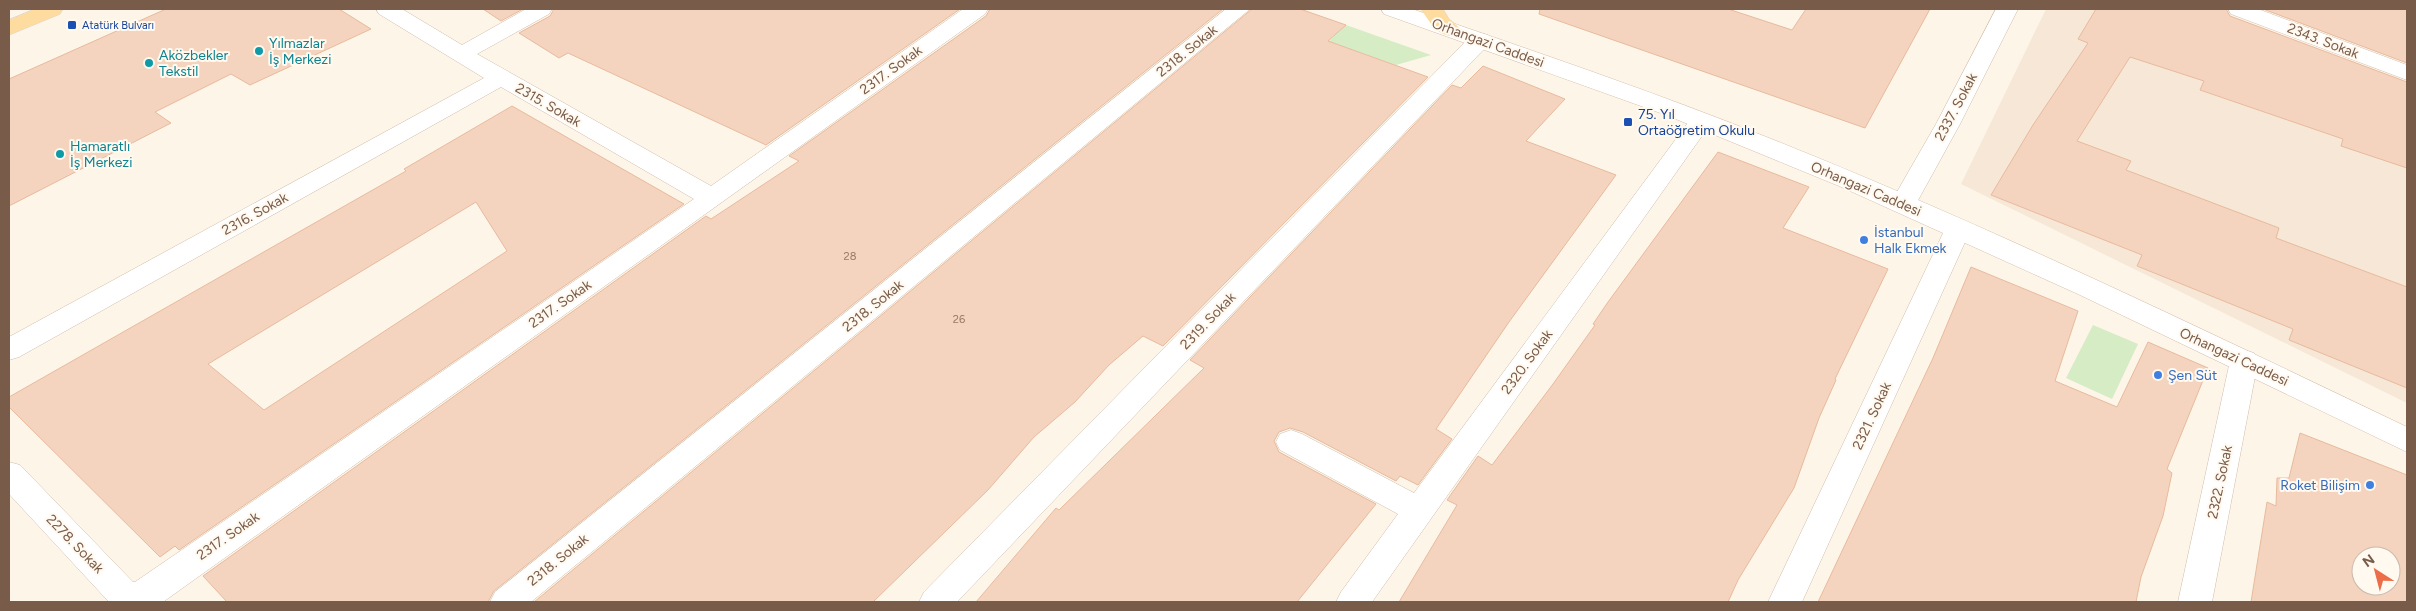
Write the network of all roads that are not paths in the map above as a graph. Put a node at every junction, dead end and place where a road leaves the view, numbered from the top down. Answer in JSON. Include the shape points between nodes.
{"nodes":[{"id":1,"x":52,"y":9,"type":"edge"},
{"id":2,"x":387,"y":9,"type":"edge"},
{"id":3,"x":541,"y":9,"type":"edge"},
{"id":4,"x":977,"y":9,"type":"edge"},
{"id":5,"x":1239,"y":9,"type":"edge"},
{"id":6,"x":1392,"y":9,"type":"edge"},
{"id":7,"x":1432,"y":9,"type":"edge"},
{"id":8,"x":2007,"y":9,"type":"edge"},
{"id":9,"x":2238,"y":9,"type":"edge"},
{"id":10,"x":9,"y":28,"type":"edge"},
{"id":11,"x":1452,"y":30,"type":"junction"},
{"id":12,"x":1480,"y":40,"type":"junction"},
{"id":13,"x":463,"y":53,"type":"junction"},
{"id":14,"x":2407,"y":72,"type":"edge"},
{"id":15,"x":500,"y":78,"type":"junction"},
{"id":16,"x":1701,"y":121,"type":"junction"},
{"id":17,"x":712,"y":198,"type":"junction"},
{"id":18,"x":1903,"y":204,"type":"junction"},
{"id":19,"x":1958,"y":229,"type":"junction"},
{"id":20,"x":9,"y":350,"type":"edge"},
{"id":21,"x":2244,"y":361,"type":"junction"},
{"id":22,"x":2407,"y":440,"type":"edge"},
{"id":23,"x":1290,"y":442,"type":"dead end"},
{"id":24,"x":9,"y":474,"type":"edge"},
{"id":25,"x":1420,"y":511,"type":"junction"},
{"id":26,"x":144,"y":599,"type":"edge"},
{"id":27,"x":506,"y":602,"type":"edge"},
{"id":28,"x":936,"y":602,"type":"edge"},
{"id":29,"x":1353,"y":602,"type":"edge"},
{"id":30,"x":1785,"y":602,"type":"edge"},
{"id":31,"x":2195,"y":602,"type":"edge"}],
"edges":[{"from":1,"to":10,"type":"main road"},
{"from":2,"to":13,"type":"street","name":"2315. Sokak"},
{"from":3,"to":13,"type":"street"},
{"from":4,"to":17,"type":"street","name":"2317. Sokak"},
{"from":5,"to":27,"type":"street","name":"2318. Sokak"},
{"from":6,"to":11,"type":"street","name":"Orhangazi Caddesi"},
{"from":7,"to":11,"type":"main road","via":[[1441,23]]},
{"from":8,"to":18,"type":"street","name":"2337. Sokak"},
{"from":9,"to":14,"type":"street","name":"2343. Sokak"},
{"from":11,"to":12,"type":"street","name":"Orhangazi Caddesi"},
{"from":12,"to":16,"type":"street","name":"Orhangazi Caddesi"},
{"from":12,"to":28,"type":"street","name":"2319. Sokak"},
{"from":13,"to":15,"type":"street","name":"2315. Sokak"},
{"from":15,"to":17,"type":"street","name":"2315. Sokak"},
{"from":15,"to":20,"type":"street","name":"2316. Sokak"},
{"from":16,"to":18,"type":"street","name":"Orhangazi Caddesi"},
{"from":16,"to":25,"type":"street","name":"2320. Sokak"},
{"from":17,"to":26,"type":"street","name":"2317. Sokak"},
{"from":18,"to":19,"type":"street","name":"Orhangazi Caddesi"},
{"from":19,"to":21,"type":"street","name":"Orhangazi Caddesi"},
{"from":19,"to":30,"type":"street","name":"2321. Sokak"},
{"from":21,"to":22,"type":"street","name":"Orhangazi Caddesi"},
{"from":21,"to":31,"type":"street","name":"2322. Sokak"},
{"from":23,"to":25,"type":"street"},
{"from":24,"to":26,"type":"street","name":"2278. Sokak","via":[[126,597]]},
{"from":25,"to":29,"type":"street","name":"2320. Sokak"}]}
